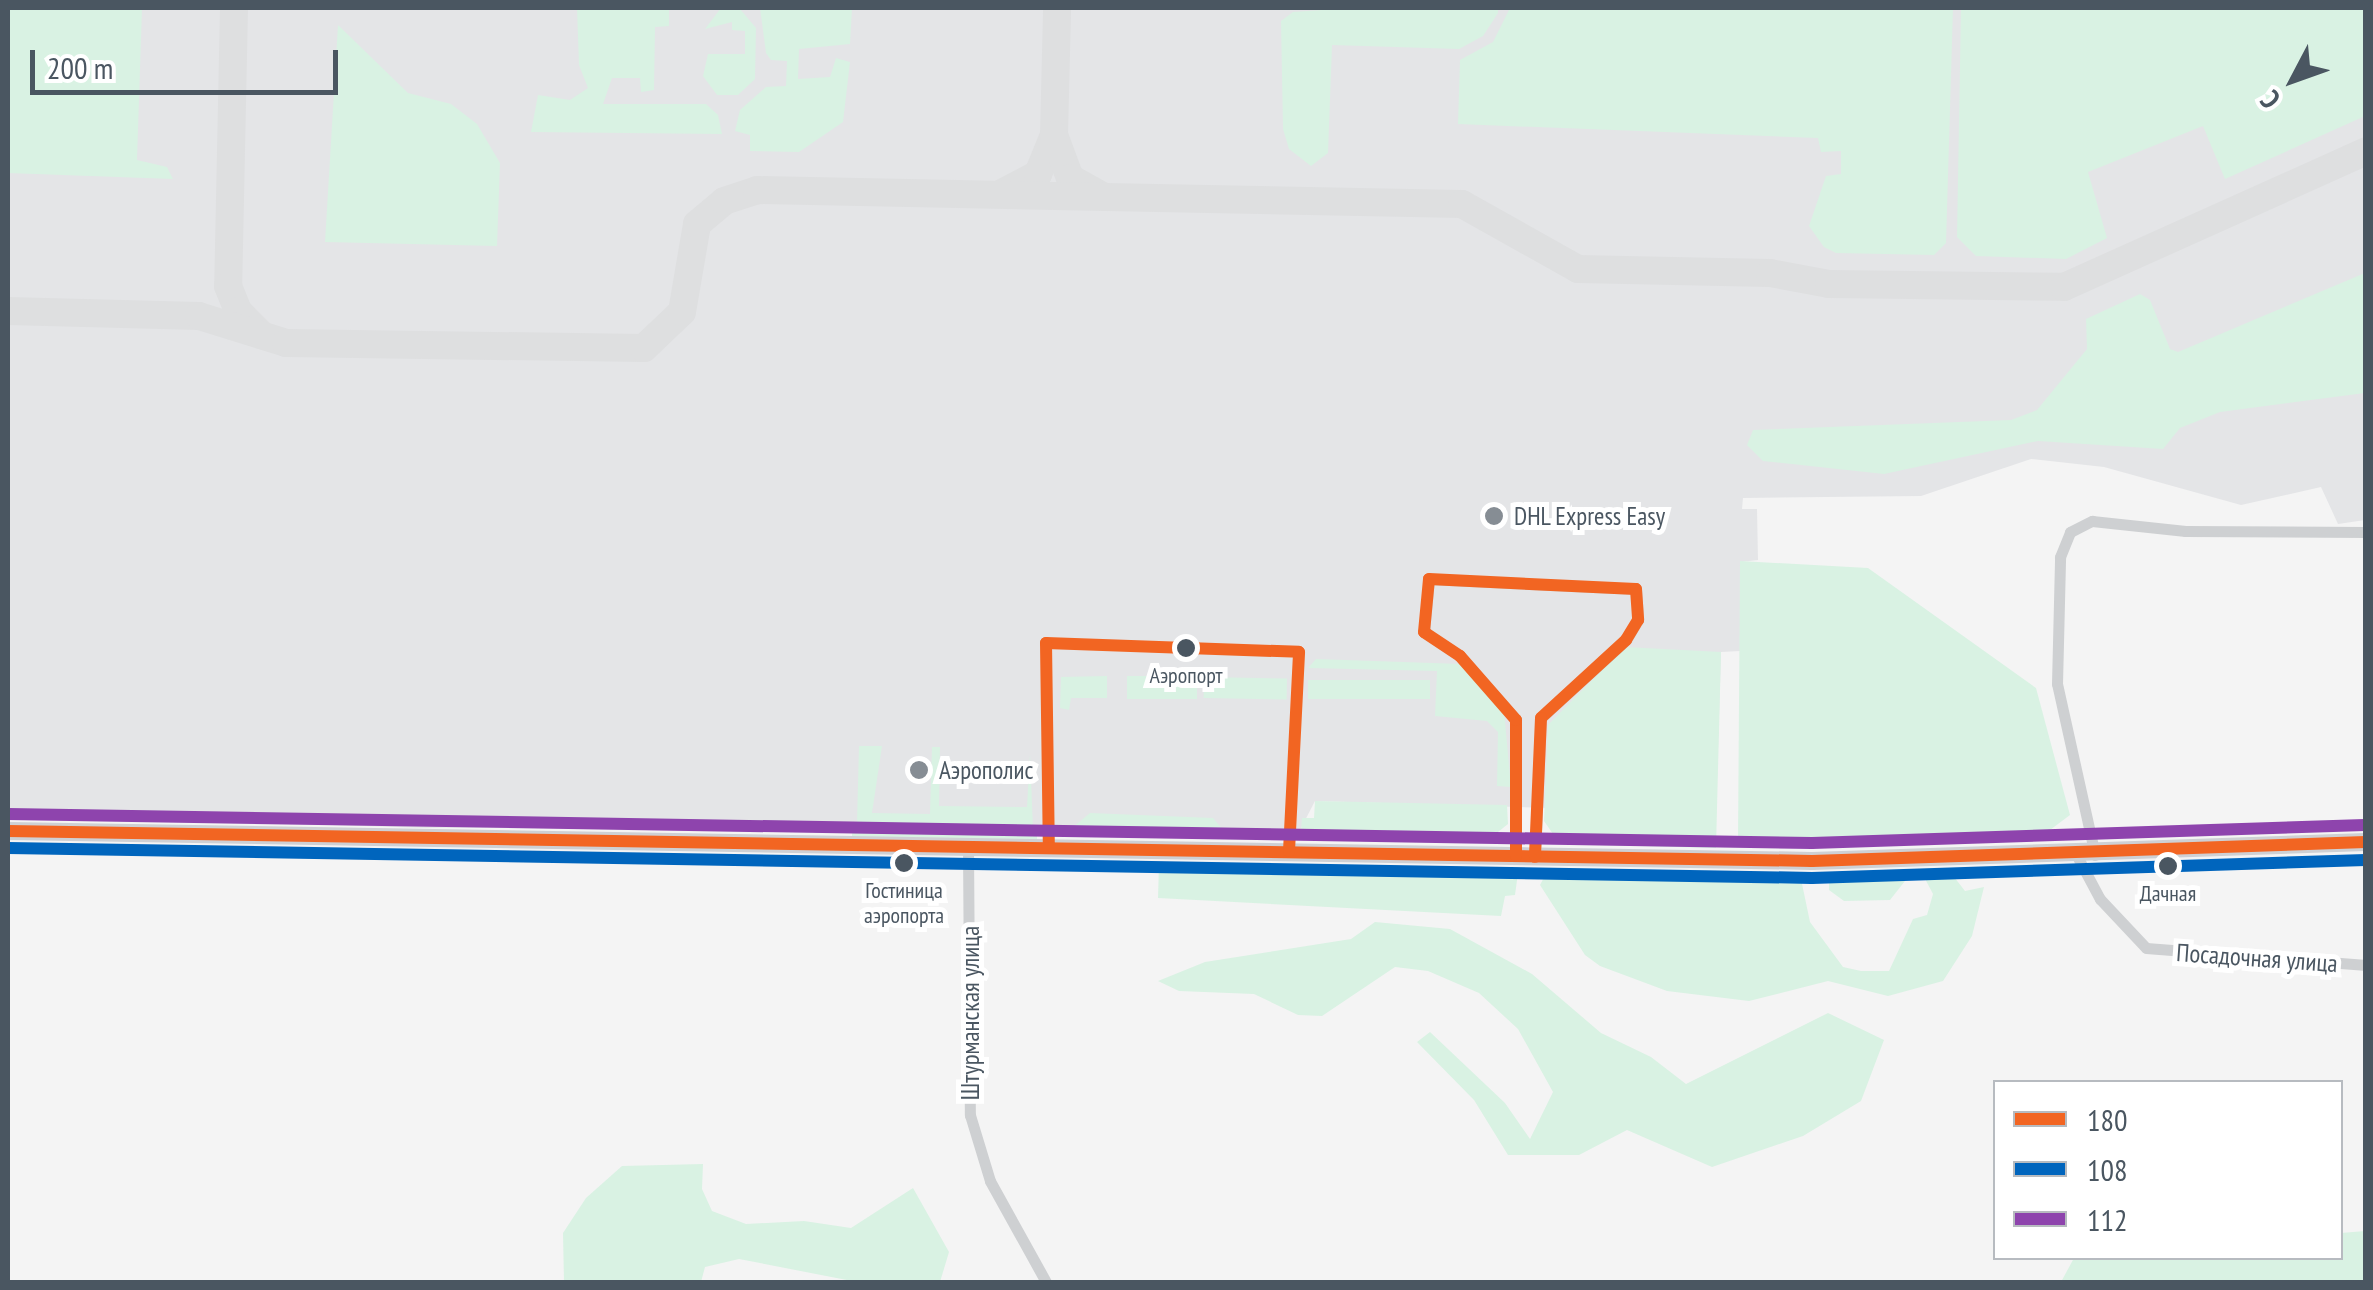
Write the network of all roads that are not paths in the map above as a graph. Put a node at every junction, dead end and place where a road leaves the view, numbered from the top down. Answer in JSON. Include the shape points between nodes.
{"nodes":[{"id":1,"x":2366,"y":532,"type":"edge"},
{"id":2,"x":8,"y":831,"type":"edge"},
{"id":3,"x":2366,"y":842,"type":"edge"},
{"id":4,"x":968,"y":847,"type":"junction"},
{"id":5,"x":2086,"y":855,"type":"junction"},
{"id":6,"x":1516,"y":856,"type":"junction"},
{"id":7,"x":1535,"y":856,"type":"junction"},
{"id":8,"x":2366,"y":964,"type":"edge"},
{"id":9,"x":1046,"y":1282,"type":"edge"}],
"edges":[{"from":1,"to":5,"type":"street","name":"Посадочная улица","via":[[2185,531],[2092,521],[2070,532],[2060,557],[2057,684]]},
{"from":2,"to":4,"type":"main road"},
{"from":3,"to":5,"type":"main road"},
{"from":4,"to":6,"type":"main road"},
{"from":4,"to":9,"type":"street","name":"Штурманская улица","via":[[970,1115],[990,1182]]},
{"from":5,"to":7,"type":"main road","via":[[1812,861]]},
{"from":5,"to":8,"type":"street","name":"Посадочная улица","via":[[2100,898],[2146,948]]},
{"from":6,"to":7,"type":"main road"},
{"from":6,"to":7,"type":"street","via":[[1516,720],[1460,656],[1424,632],[1425,585],[1433,578],[1636,588],[1638,620],[1626,640],[1541,718]]}]}
